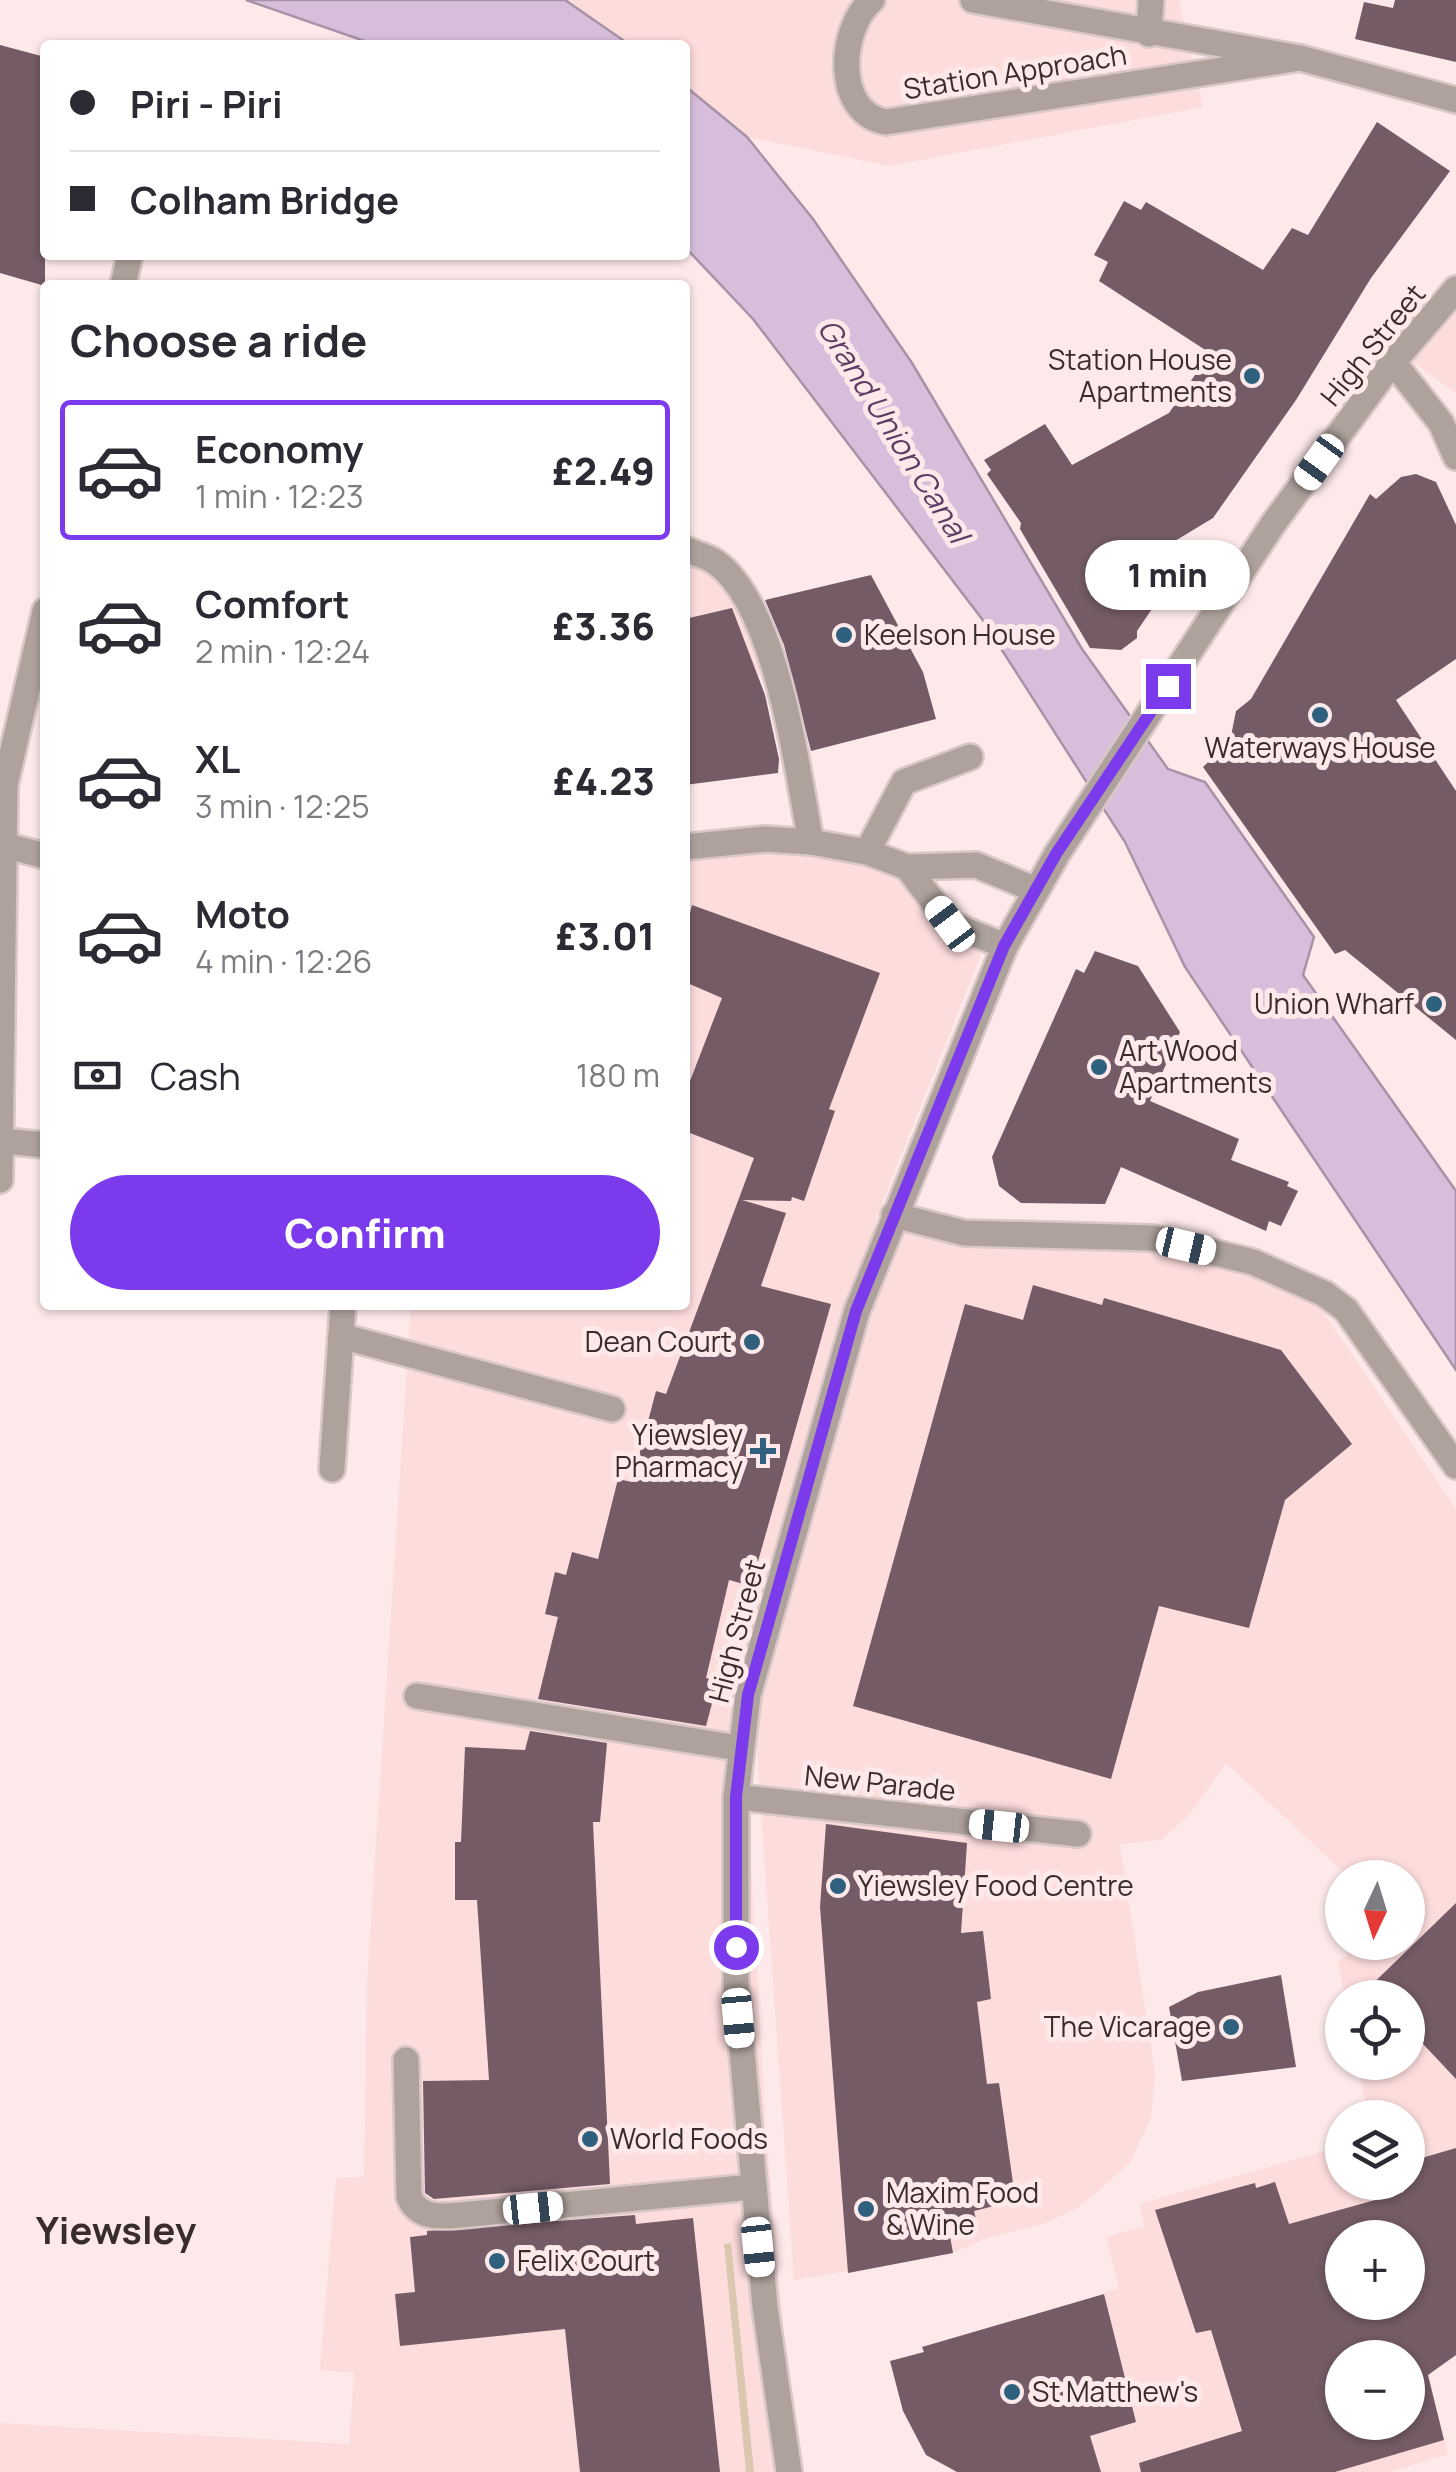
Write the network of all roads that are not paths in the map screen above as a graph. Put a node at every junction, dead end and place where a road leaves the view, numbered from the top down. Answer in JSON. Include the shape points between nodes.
{"nodes":[{"id":1,"x":872,"y":0,"type":"edge"},
{"id":2,"x":973,"y":0,"type":"edge"},
{"id":3,"x":1151,"y":0,"type":"edge"},
{"id":4,"x":1149,"y":34,"type":"junction"},
{"id":5,"x":1300,"y":58,"type":"junction"},
{"id":6,"x":1456,"y":100,"type":"edge"},
{"id":7,"x":1456,"y":289,"type":"edge"},
{"id":8,"x":1393,"y":362,"type":"junction"},
{"id":9,"x":1456,"y":457,"type":"edge"},
{"id":10,"x":690,"y":552,"type":"edge"},
{"id":11,"x":40,"y":633,"type":"edge"},
{"id":12,"x":970,"y":758,"type":"dead end"},
{"id":13,"x":811,"y":842,"type":"junction"},
{"id":14,"x":1,"y":844,"type":"edge"},
{"id":15,"x":690,"y":846,"type":"edge"},
{"id":16,"x":867,"y":852,"type":"junction"},
{"id":17,"x":40,"y":855,"type":"edge"},
{"id":18,"x":907,"y":867,"type":"junction"},
{"id":19,"x":1036,"y":890,"type":"junction"},
{"id":20,"x":1004,"y":946,"type":"junction"},
{"id":21,"x":3,"y":1141,"type":"junction"},
{"id":22,"x":40,"y":1145,"type":"edge"},
{"id":23,"x":0,"y":1180,"type":"edge"},
{"id":24,"x":894,"y":1215,"type":"junction"},
{"id":25,"x":342,"y":1310,"type":"edge"},
{"id":26,"x":340,"y":1336,"type":"junction"},
{"id":27,"x":612,"y":1409,"type":"dead end"},
{"id":28,"x":1456,"y":1466,"type":"edge"},
{"id":29,"x":332,"y":1469,"type":"dead end"},
{"id":30,"x":417,"y":1696,"type":"dead end"},
{"id":31,"x":738,"y":1748,"type":"junction"},
{"id":32,"x":736,"y":1797,"type":"junction"},
{"id":33,"x":1078,"y":1834,"type":"dead end"},
{"id":34,"x":406,"y":2060,"type":"dead end"},
{"id":35,"x":752,"y":2186,"type":"junction"},
{"id":36,"x":789,"y":2472,"type":"edge"}],
"edges":[{"from":1,"to":5,"type":"street","name":"Station Approach","via":[[854,24],[848,63],[853,98],[878,120]]},
{"from":2,"to":4,"type":"street","name":"Station Approach"},
{"from":3,"to":4,"type":"street"},
{"from":4,"to":5,"type":"street","name":"Station Approach"},
{"from":5,"to":6,"type":"street","name":"Station Approach"},
{"from":7,"to":8,"type":"street","name":"High Street"},
{"from":8,"to":9,"type":"street","via":[[1441,423]]},
{"from":8,"to":19,"type":"street","name":"High Street","via":[[1273,524]]},
{"from":10,"to":13,"type":"street","via":[[724,571],[754,616],[777,672]]},
{"from":11,"to":14,"type":"street","via":[[5,785]]},
{"from":12,"to":16,"type":"street","via":[[904,782]]},
{"from":13,"to":15,"type":"street"},
{"from":13,"to":16,"type":"street"},
{"from":14,"to":17,"type":"street"},
{"from":14,"to":21,"type":"street"},
{"from":16,"to":18,"type":"street"},
{"from":18,"to":19,"type":"street","via":[[976,865]]},
{"from":18,"to":20,"type":"street","via":[[950,924]]},
{"from":19,"to":20,"type":"street","name":"High Street"},
{"from":20,"to":24,"type":"street","name":"High Street"},
{"from":21,"to":22,"type":"street"},
{"from":21,"to":23,"type":"street"},
{"from":24,"to":28,"type":"street","via":[[964,1233],[1153,1238],[1271,1270],[1325,1294],[1346,1310]]},
{"from":24,"to":31,"type":"street","name":"High Street","via":[[856,1311]]},
{"from":25,"to":26,"type":"street"},
{"from":26,"to":27,"type":"street"},
{"from":26,"to":29,"type":"street"},
{"from":30,"to":31,"type":"street"},
{"from":31,"to":32,"type":"street","name":"High Street"},
{"from":32,"to":33,"type":"street","name":"New Parade"},
{"from":32,"to":35,"type":"street","name":"High Street","via":[[736,1984]]},
{"from":34,"to":35,"type":"street","via":[[409,2196],[426,2214]]},
{"from":35,"to":36,"type":"street","name":"High Street"}]}
